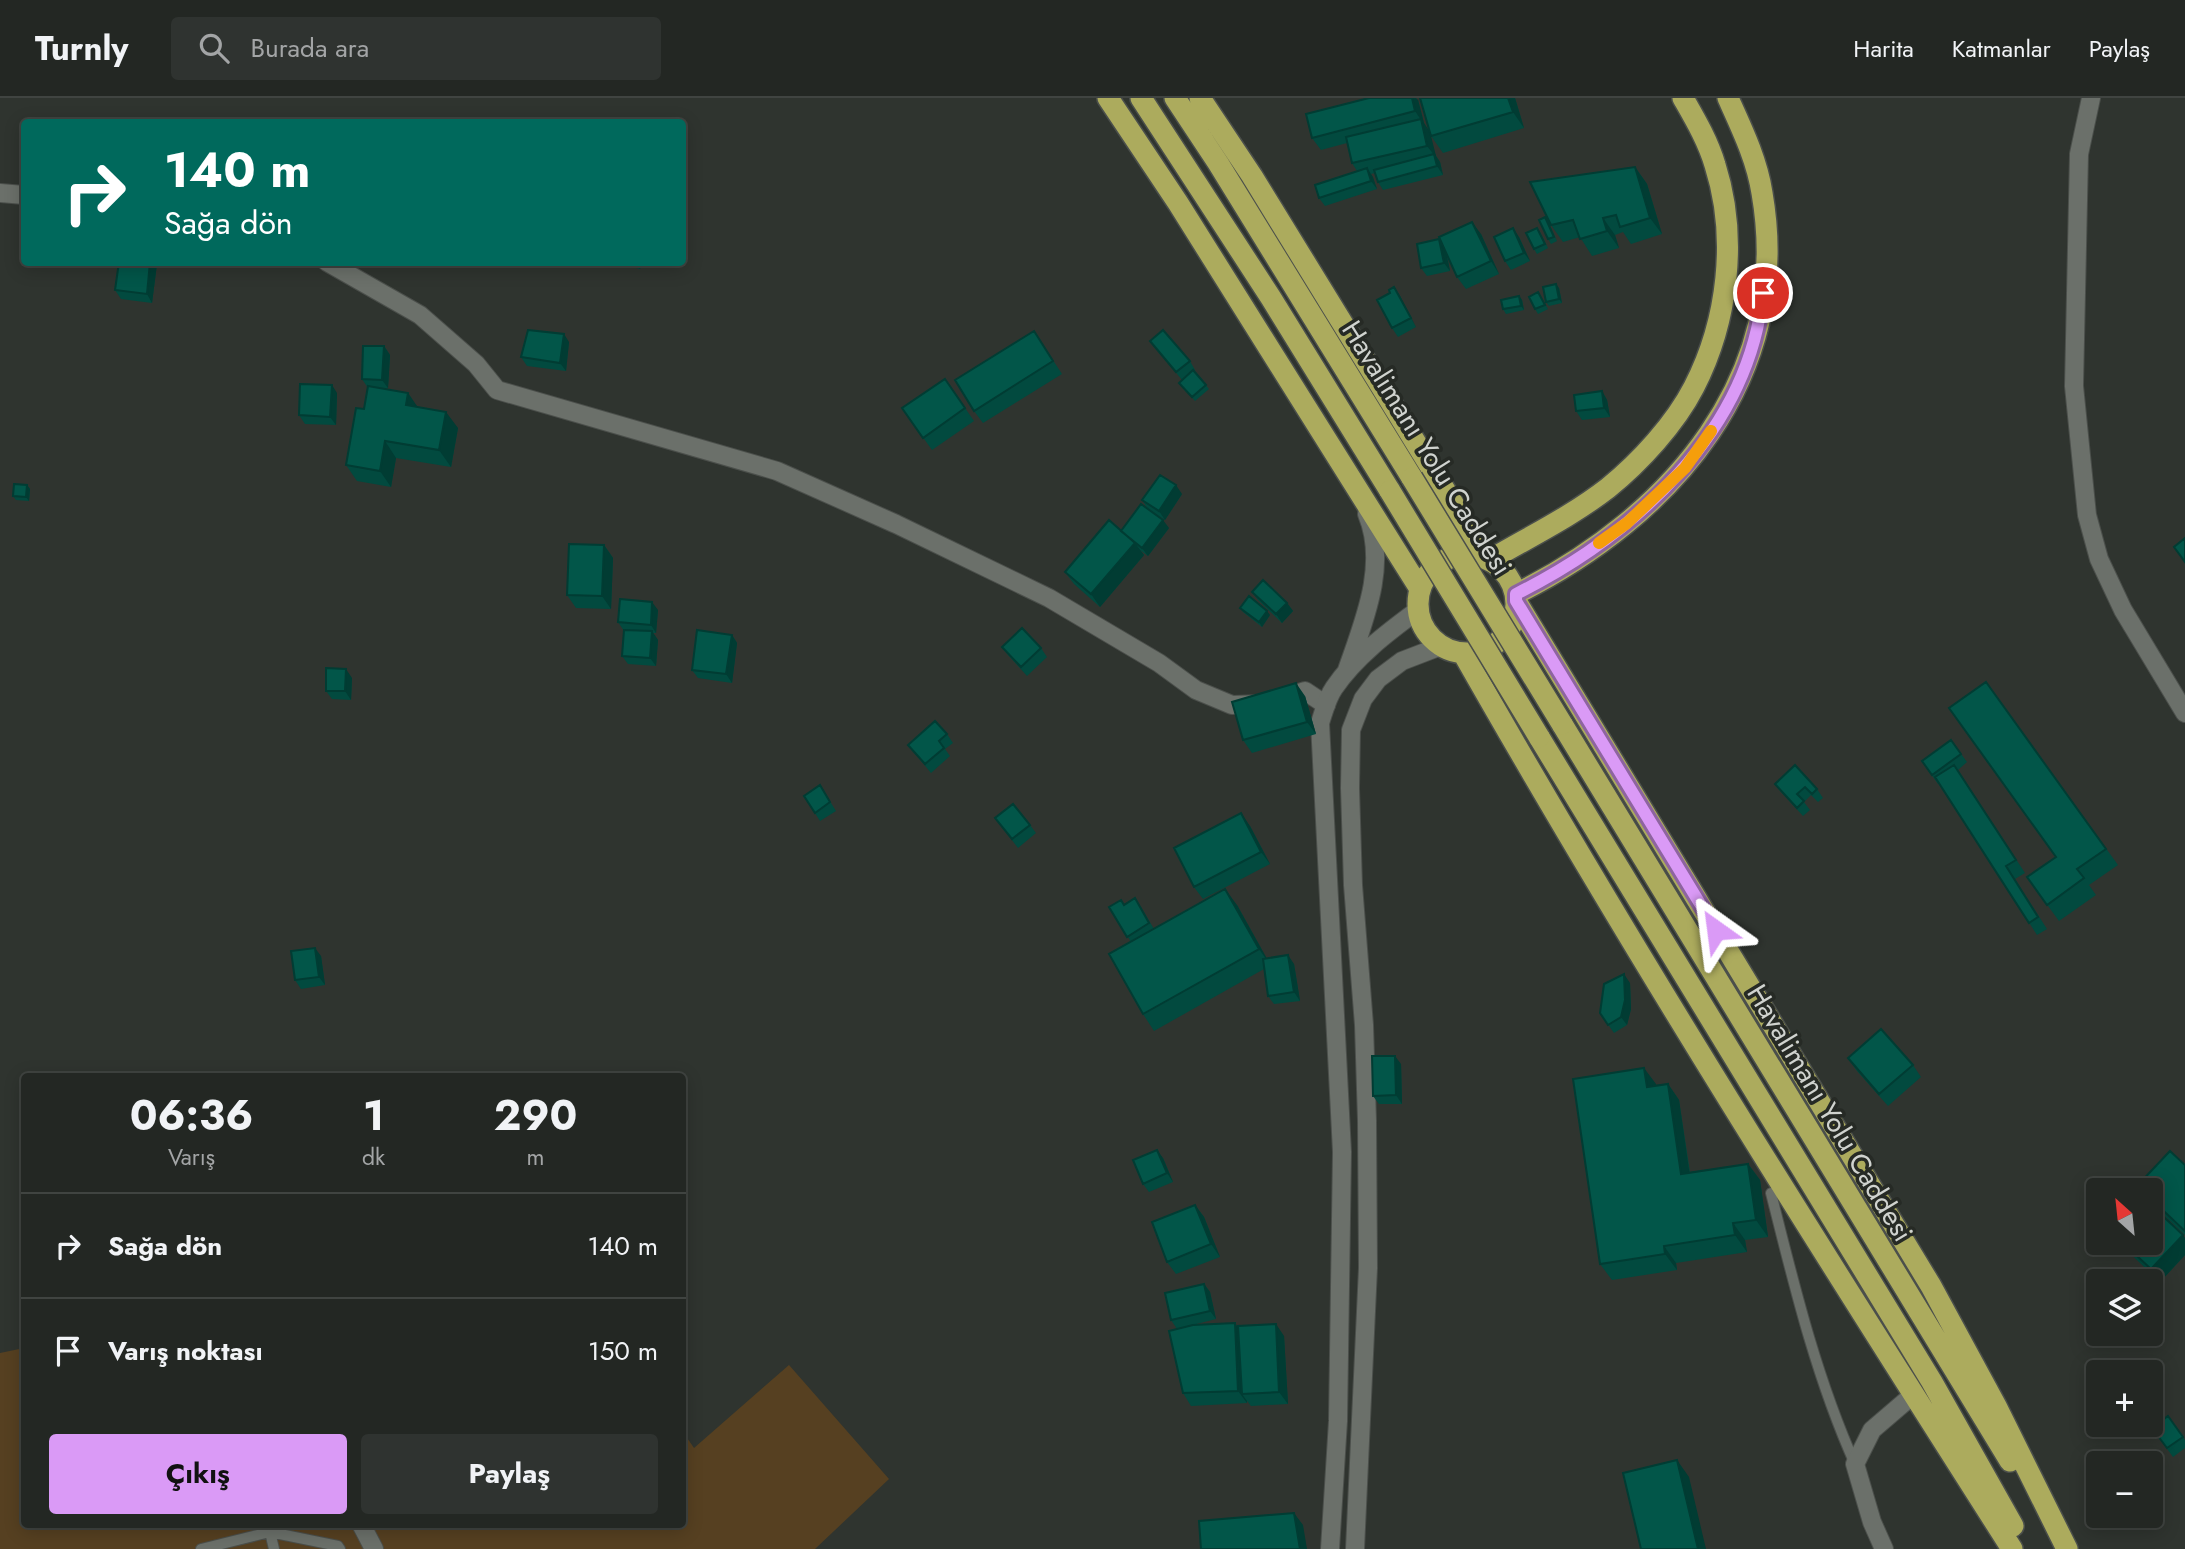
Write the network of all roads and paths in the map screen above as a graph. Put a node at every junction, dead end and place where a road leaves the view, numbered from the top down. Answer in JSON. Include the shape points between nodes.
{"nodes":[{"id":1,"x":1108,"y":98,"type":"edge"},
{"id":2,"x":1142,"y":98,"type":"edge"},
{"id":3,"x":1175,"y":98,"type":"edge"},
{"id":4,"x":1200,"y":98,"type":"edge"},
{"id":5,"x":1683,"y":98,"type":"edge"},
{"id":6,"x":1728,"y":98,"type":"edge"},
{"id":7,"x":2091,"y":98,"type":"edge"},
{"id":8,"x":0,"y":193,"type":"edge"},
{"id":9,"x":21,"y":195,"type":"edge"},
{"id":10,"x":334,"y":266,"type":"edge"},
{"id":11,"x":1361,"y":498,"type":"junction"},
{"id":12,"x":1485,"y":558,"type":"junction"},
{"id":13,"x":1516,"y":598,"type":"junction"},
{"id":14,"x":1419,"y":599,"type":"junction"},
{"id":15,"x":1441,"y":646,"type":"junction"},
{"id":16,"x":1463,"y":653,"type":"junction"},
{"id":17,"x":1345,"y":675,"type":"junction"},
{"id":18,"x":1326,"y":705,"type":"junction"},
{"id":19,"x":2185,"y":713,"type":"edge"},
{"id":20,"x":1771,"y":1194,"type":"dead end"},
{"id":21,"x":1913,"y":1394,"type":"junction"},
{"id":22,"x":1855,"y":1464,"type":"junction"},
{"id":23,"x":363,"y":1528,"type":"edge"},
{"id":24,"x":270,"y":1532,"type":"junction"},
{"id":25,"x":201,"y":1549,"type":"edge"},
{"id":26,"x":274,"y":1549,"type":"edge"},
{"id":27,"x":340,"y":1549,"type":"edge"},
{"id":28,"x":374,"y":1549,"type":"edge"},
{"id":29,"x":1330,"y":1549,"type":"edge"},
{"id":30,"x":1355,"y":1549,"type":"edge"},
{"id":31,"x":1884,"y":1549,"type":"edge"},
{"id":32,"x":2012,"y":1549,"type":"edge"},
{"id":33,"x":2026,"y":1549,"type":"edge"},
{"id":34,"x":2065,"y":1549,"type":"edge"}],
"edges":[{"from":1,"to":11,"type":"highway"},
{"from":2,"to":33,"type":"highway","name":"Havalimanı Yolu Caddesi","bridge":true,"via":[[1390,491],[1932,1382]]},
{"from":3,"to":34,"type":"highway","name":"Havalimanı Yolu Caddesi","bridge":true},
{"from":4,"to":12,"type":"highway"},
{"from":5,"to":12,"type":"highway","via":[[1716,166],[1728,267],[1717,326],[1694,388],[1660,437],[1608,487],[1546,527]]},
{"from":6,"to":13,"type":"highway","via":[[1748,141],[1762,191],[1768,244],[1761,318],[1745,370],[1720,419],[1685,468],[1627,523]]},
{"from":7,"to":19,"type":"street","via":[[2079,154],[2074,386],[2087,515],[2099,559],[2123,610]]},
{"from":8,"to":9,"type":"street"},
{"from":10,"to":18,"type":"street","via":[[420,315],[497,390],[777,471],[1049,598],[1159,663],[1196,691],[1232,705],[1265,704],[1305,691]]},
{"from":11,"to":14,"type":"highway"},
{"from":11,"to":17,"type":"street","via":[[1373,527],[1373,584]]},
{"from":12,"to":13,"type":"highway","via":[[1506,573]]},
{"from":12,"to":14,"type":"highway","via":[[1469,554],[1448,558],[1431,570]]},
{"from":13,"to":16,"type":"highway","via":[[1515,617],[1504,637],[1485,650]]},
{"from":13,"to":34,"type":"highway","via":[[1931,1286]]},
{"from":14,"to":15,"type":"highway","via":[[1425,630]]},
{"from":14,"to":17,"type":"street"},
{"from":15,"to":16,"type":"highway"},
{"from":15,"to":30,"type":"street","via":[[1402,661],[1378,679],[1363,699],[1351,730],[1352,871],[1364,1025],[1368,1255]]},
{"from":16,"to":21,"type":"highway","via":[[1679,1021]]},
{"from":17,"to":18,"type":"street"},
{"from":18,"to":29,"type":"street","via":[[1320,723],[1342,1152],[1338,1421]]},
{"from":20,"to":22,"type":"lane","via":[[1803,1320]]},
{"from":21,"to":22,"type":"street","via":[[1872,1430]]},
{"from":21,"to":32,"type":"highway"},
{"from":22,"to":31,"type":"street"},
{"from":23,"to":28,"type":"street"},
{"from":24,"to":25,"type":"lane"},
{"from":24,"to":26,"type":"lane"},
{"from":24,"to":27,"type":"lane"}]}
